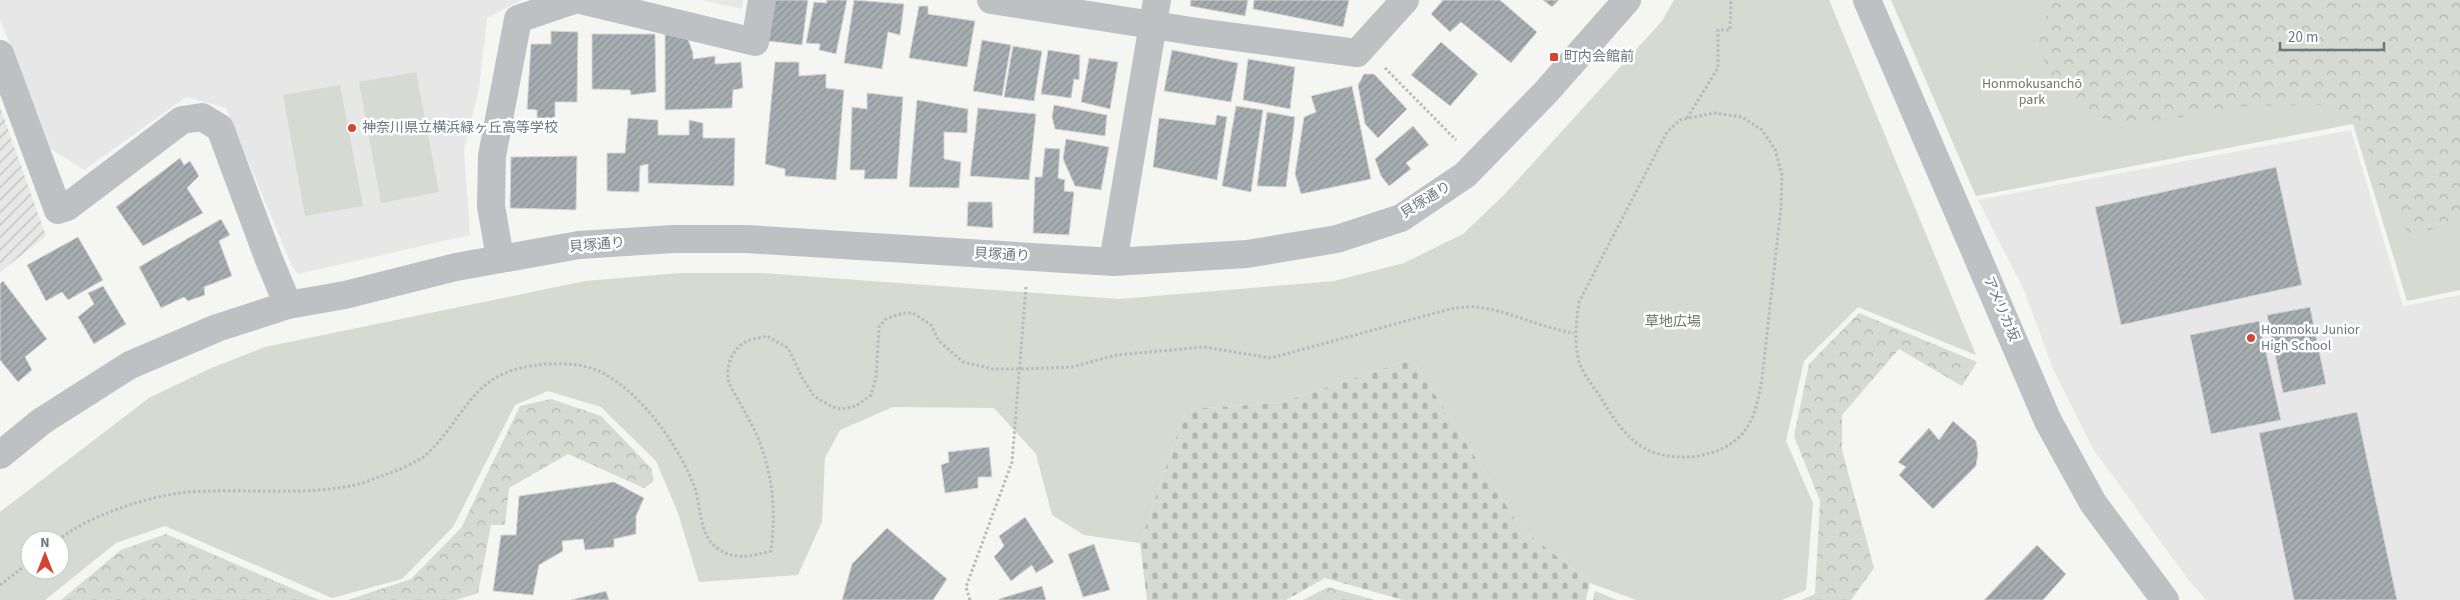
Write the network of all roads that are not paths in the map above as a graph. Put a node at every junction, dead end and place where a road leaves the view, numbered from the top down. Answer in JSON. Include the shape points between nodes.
{"nodes":[{"id":1,"x":574,"y":0,"type":"edge"},
{"id":2,"x":580,"y":0,"type":"edge"},
{"id":3,"x":762,"y":0,"type":"edge"},
{"id":4,"x":991,"y":0,"type":"edge"},
{"id":5,"x":1383,"y":0,"type":"edge"},
{"id":6,"x":1405,"y":0,"type":"edge"},
{"id":7,"x":1627,"y":0,"type":"edge"},
{"id":8,"x":1867,"y":0,"type":"edge"},
{"id":9,"x":1155,"y":12,"type":"edge"},
{"id":10,"x":1372,"y":37,"type":"junction"},
{"id":11,"x":0,"y":54,"type":"edge"},
{"id":12,"x":500,"y":258,"type":"junction"},
{"id":13,"x":1113,"y":262,"type":"junction"},
{"id":14,"x":288,"y":305,"type":"junction"},
{"id":15,"x":0,"y":455,"type":"edge"},
{"id":16,"x":2165,"y":600,"type":"edge"}],
"edges":[{"from":1,"to":12,"type":"street","via":[[518,19],[492,156],[491,206]]},
{"from":2,"to":3,"type":"street","via":[[755,42]]},
{"from":4,"to":9,"type":"street","via":[[1123,21]]},
{"from":5,"to":10,"type":"street"},
{"from":6,"to":10,"type":"street"},
{"from":7,"to":13,"type":"street","name":"貝塚通り","via":[[1478,163],[1401,218],[1337,240],[1247,254]]},
{"from":8,"to":16,"type":"street","name":"アメリカ坂","via":[[2048,421],[2093,503]]},
{"from":9,"to":10,"type":"street","via":[[1198,32],[1356,52]]},
{"from":9,"to":13,"type":"street"},
{"from":11,"to":14,"type":"street","via":[[58,210],[67,207],[182,120],[202,117],[220,128]]},
{"from":12,"to":13,"type":"street","name":"貝塚通り","via":[[579,245],[746,240]]},
{"from":12,"to":14,"type":"street","name":"貝塚通り","via":[[345,295]]},
{"from":14,"to":15,"type":"street","name":"貝塚通り","via":[[217,328],[130,365],[42,421]]}]}
